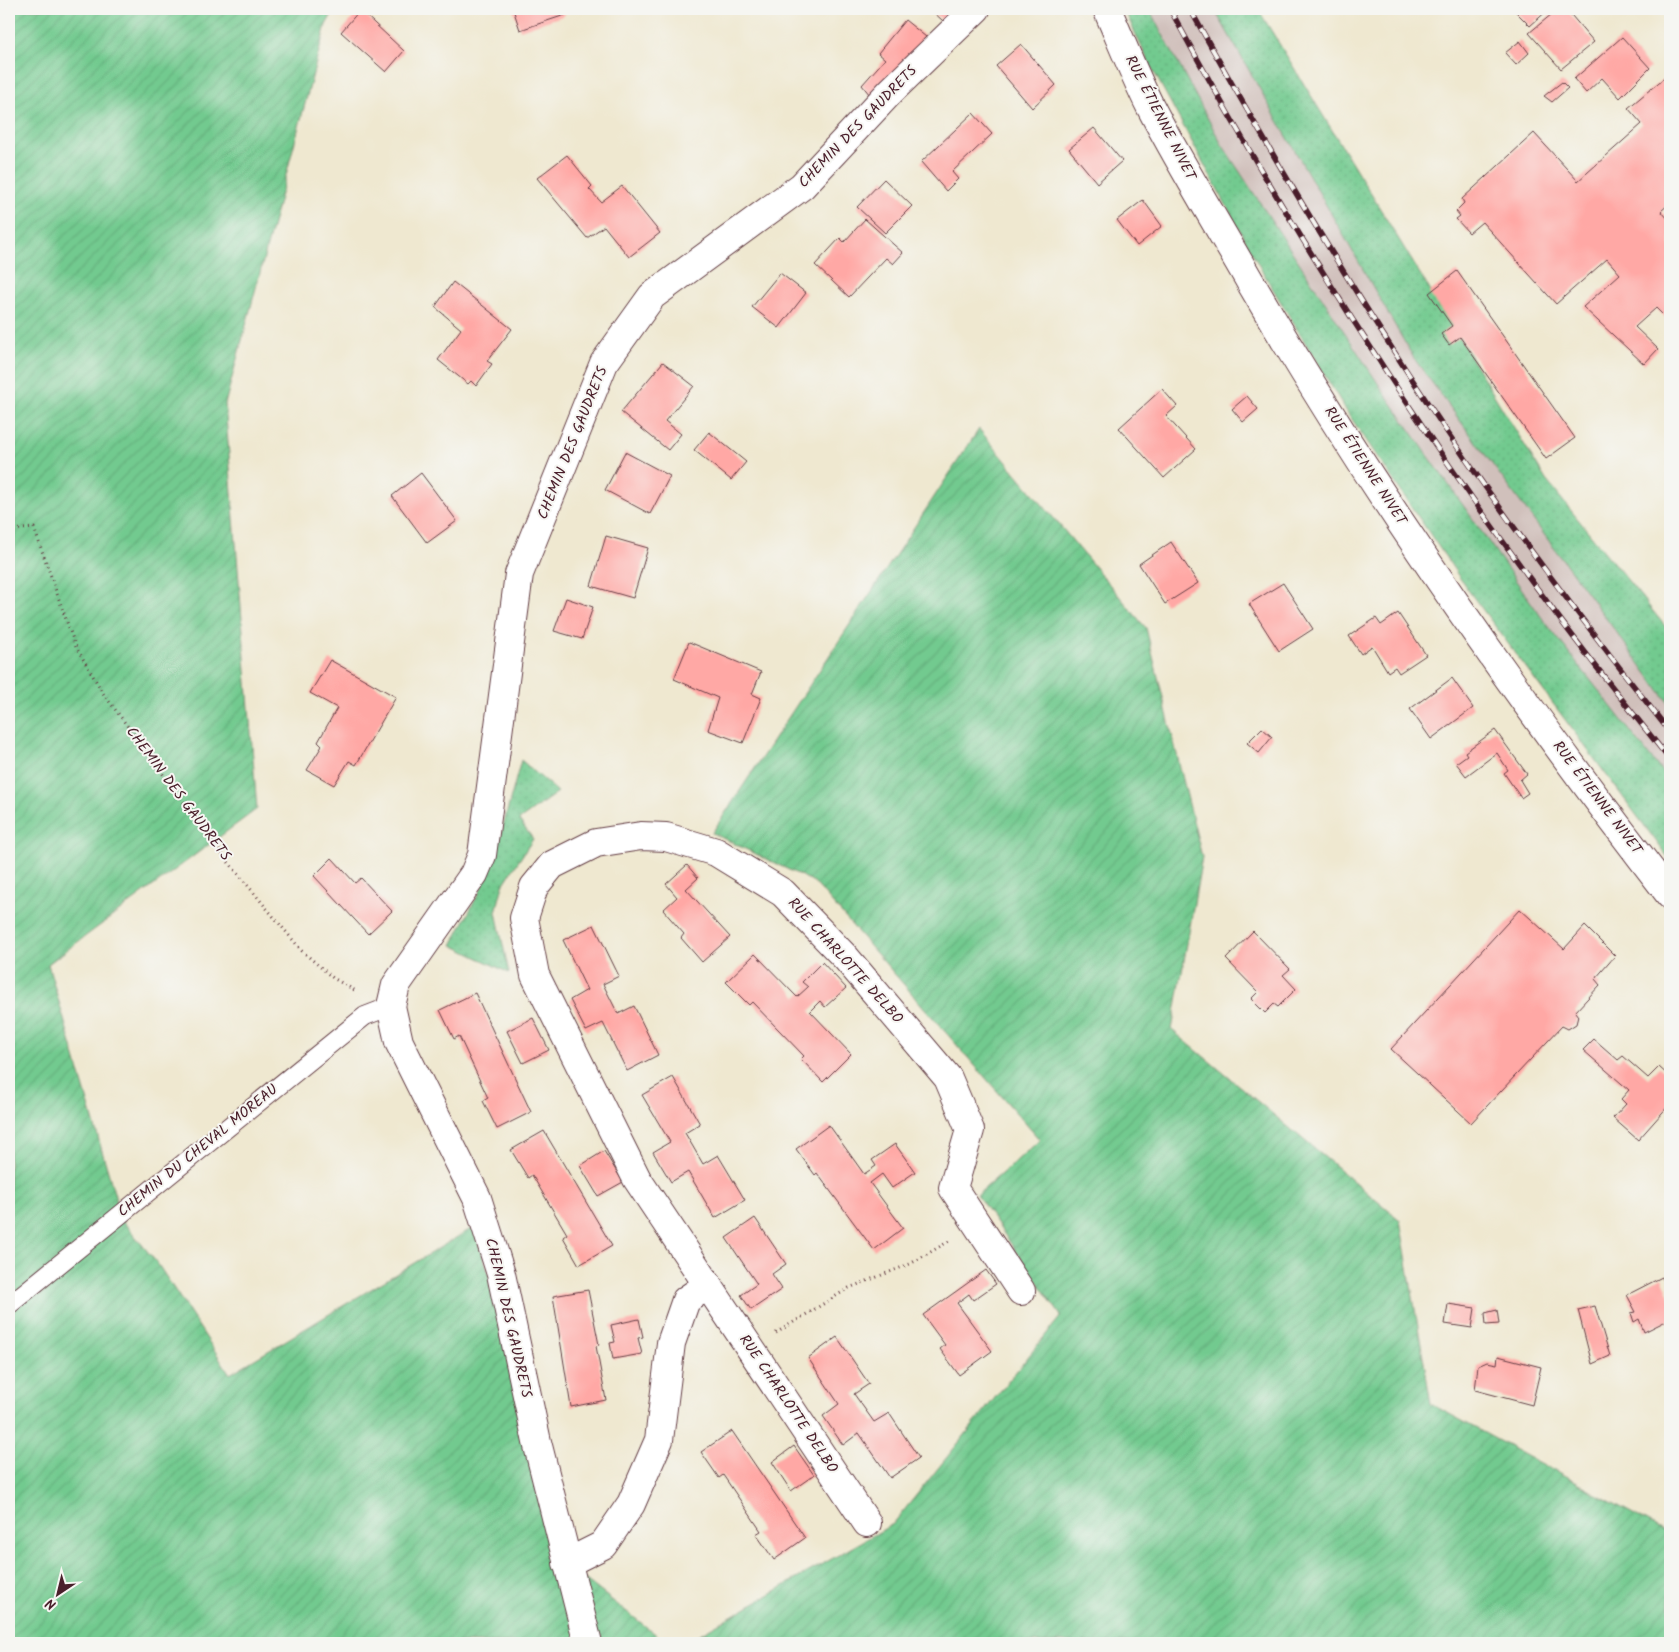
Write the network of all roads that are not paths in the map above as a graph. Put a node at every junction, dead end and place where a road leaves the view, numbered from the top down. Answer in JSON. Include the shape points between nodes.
{"nodes":[{"id":1,"x":976,"y":9,"type":"edge"},
{"id":2,"x":1107,"y":9,"type":"edge"},
{"id":3,"x":1670,"y":895,"type":"edge"},
{"id":4,"x":391,"y":1006,"type":"junction"},
{"id":5,"x":708,"y":1285,"type":"junction"},
{"id":6,"x":1021,"y":1291,"type":"dead end"},
{"id":7,"x":9,"y":1305,"type":"edge"},
{"id":8,"x":867,"y":1523,"type":"dead end"},
{"id":9,"x":568,"y":1563,"type":"junction"},
{"id":10,"x":588,"y":1643,"type":"edge"}],
"edges":[{"from":1,"to":4,"type":"street","name":"CHEMIN DES GAUDRETS","via":[[891,91],[802,186],[652,296],[604,364],[519,574],[482,855],[474,874],[396,985]]},
{"from":2,"to":3,"type":"street","name":"RUE ÉTIENNE NIVET","via":[[1149,104],[1282,336],[1351,448],[1519,693]]},
{"from":4,"to":7,"type":"lane","name":"CHEMIN DU CHEVAL MOREAU","via":[[365,1016]]},
{"from":4,"to":9,"type":"street","name":"CHEMIN DES GAUDRETS","via":[[399,1042],[477,1198],[501,1274],[537,1442]]},
{"from":5,"to":6,"type":"street","name":"RUE CHARLOTTE DELBO","via":[[637,1179],[535,975],[524,918],[534,887],[552,865],[596,843],[641,836],[666,838],[716,852],[783,893],[846,958],[948,1078],[970,1130],[953,1188]]},
{"from":5,"to":8,"type":"street","name":"RUE CHARLOTTE DELBO"},
{"from":5,"to":9,"type":"street","via":[[686,1300],[671,1343],[659,1440],[631,1504],[603,1545]]},
{"from":9,"to":10,"type":"street","name":"CHEMIN DES GAUDRETS"}]}
